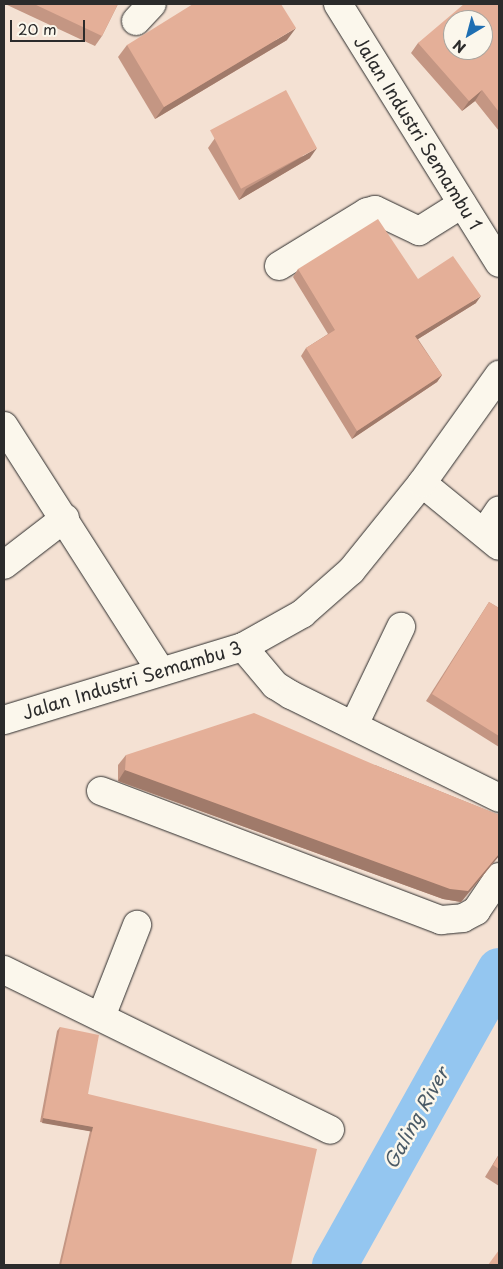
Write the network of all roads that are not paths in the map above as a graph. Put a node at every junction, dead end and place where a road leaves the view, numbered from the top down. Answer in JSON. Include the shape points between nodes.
{"nodes":[{"id":1,"x":338,"y":4,"type":"edge"},
{"id":2,"x":462,"y":204,"type":"junction"},
{"id":3,"x":499,"y":263,"type":"edge"},
{"id":4,"x":280,"y":266,"type":"dead end"},
{"id":5,"x":499,"y":375,"type":"edge"},
{"id":6,"x":4,"y":426,"type":"edge"},
{"id":7,"x":422,"y":484,"type":"junction"},
{"id":8,"x":499,"y":511,"type":"edge"},
{"id":9,"x":65,"y":518,"type":"junction"},
{"id":10,"x":491,"y":540,"type":"edge"},
{"id":11,"x":4,"y":565,"type":"edge"},
{"id":12,"x":402,"y":627,"type":"dead end"},
{"id":13,"x":243,"y":647,"type":"junction"},
{"id":14,"x":160,"y":670,"type":"junction"},
{"id":15,"x":4,"y":720,"type":"edge"},
{"id":16,"x":354,"y":725,"type":"junction"},
{"id":17,"x":101,"y":791,"type":"dead end"},
{"id":18,"x":499,"y":798,"type":"edge"},
{"id":19,"x":499,"y":877,"type":"edge"},
{"id":20,"x":137,"y":925,"type":"dead end"},
{"id":21,"x":4,"y":970,"type":"edge"},
{"id":22,"x":101,"y":1017,"type":"junction"},
{"id":23,"x":330,"y":1130,"type":"dead end"}],
"edges":[{"from":1,"to":2,"type":"street","name":"Jalan Industri Semambu 1"},
{"from":2,"to":3,"type":"street","name":"Jalan Industri Semambu 1"},
{"from":2,"to":4,"type":"street","via":[[419,231],[375,210],[367,212]]},
{"from":5,"to":7,"type":"street","name":"Jalan Industri Semambu 3"},
{"from":6,"to":9,"type":"street"},
{"from":7,"to":10,"type":"street"},
{"from":7,"to":13,"type":"street","name":"Jalan Industri Semambu 3","via":[[351,571],[331,590],[302,614]]},
{"from":8,"to":10,"type":"street"},
{"from":9,"to":11,"type":"street"},
{"from":9,"to":14,"type":"street"},
{"from":12,"to":16,"type":"street"},
{"from":13,"to":14,"type":"street","name":"Jalan Industri Semambu 3"},
{"from":13,"to":16,"type":"street","via":[[275,685]]},
{"from":14,"to":15,"type":"street","name":"Jalan Industri Semambu 3"},
{"from":16,"to":18,"type":"street"},
{"from":17,"to":19,"type":"street","via":[[441,920],[464,918],[476,911]]},
{"from":20,"to":22,"type":"street"},
{"from":21,"to":22,"type":"street"},
{"from":22,"to":23,"type":"street"}]}
